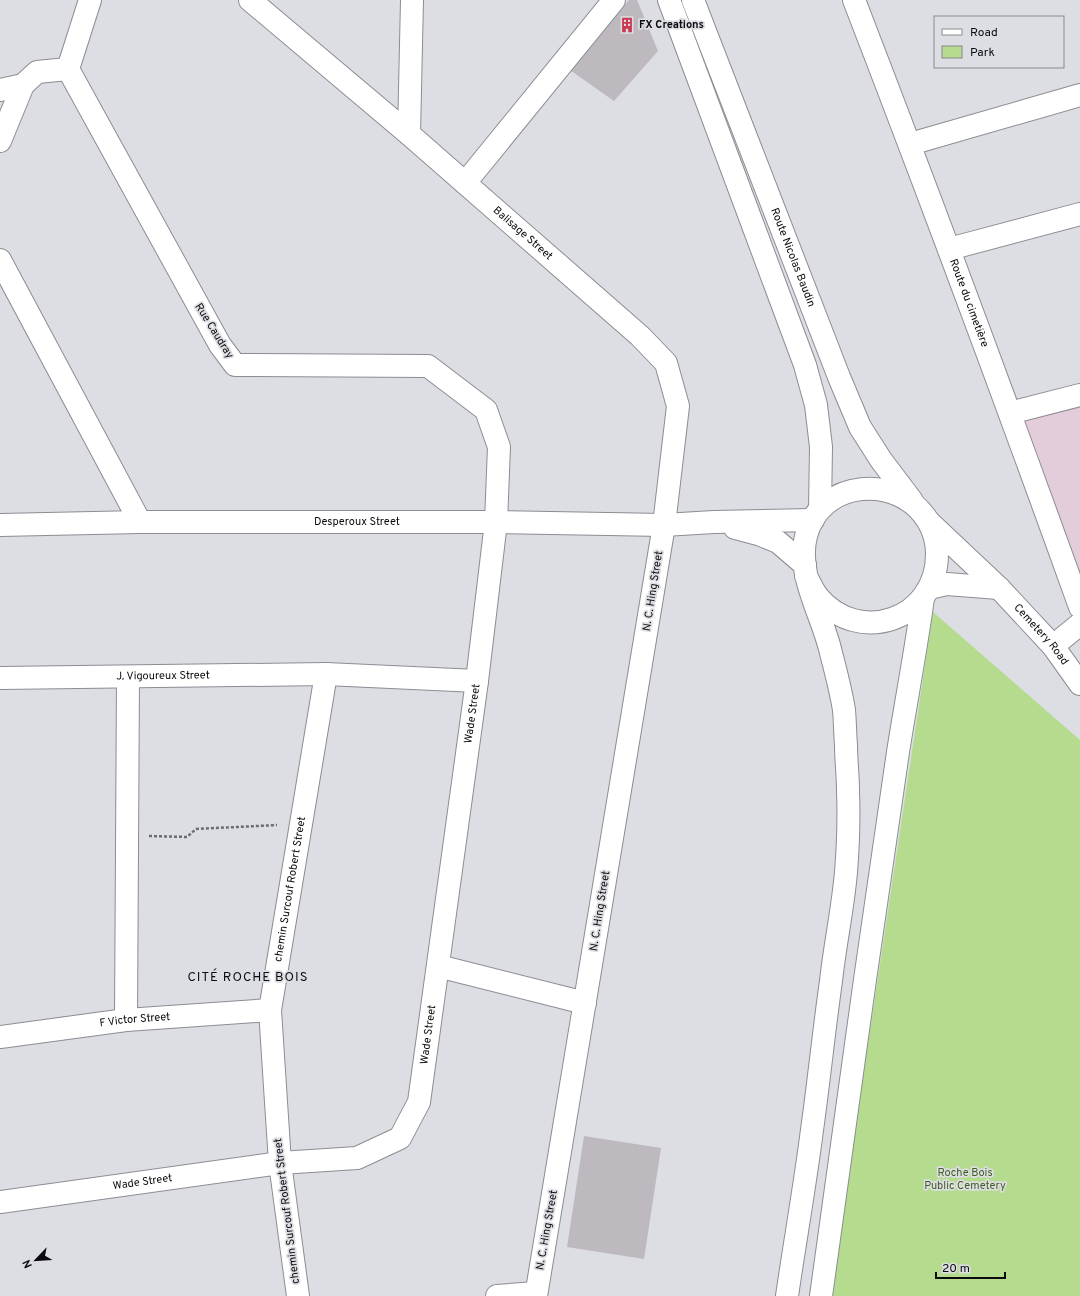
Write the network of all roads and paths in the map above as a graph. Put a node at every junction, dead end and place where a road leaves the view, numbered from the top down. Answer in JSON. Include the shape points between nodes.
{"nodes":[{"id":1,"x":90,"y":0,"type":"edge"},
{"id":2,"x":250,"y":0,"type":"edge"},
{"id":3,"x":412,"y":0,"type":"edge"},
{"id":4,"x":614,"y":0,"type":"edge"},
{"id":5,"x":669,"y":0,"type":"edge"},
{"id":6,"x":693,"y":0,"type":"edge"},
{"id":7,"x":854,"y":0,"type":"edge"},
{"id":8,"x":68,"y":69,"type":"junction"},
{"id":9,"x":23,"y":84,"type":"junction"},
{"id":10,"x":0,"y":90,"type":"edge"},
{"id":11,"x":1080,"y":95,"type":"edge"},
{"id":12,"x":409,"y":134,"type":"junction"},
{"id":13,"x":0,"y":141,"type":"edge"},
{"id":14,"x":910,"y":144,"type":"junction"},
{"id":15,"x":465,"y":183,"type":"junction"},
{"id":16,"x":1080,"y":214,"type":"edge"},
{"id":17,"x":949,"y":249,"type":"junction"},
{"id":18,"x":0,"y":260,"type":"edge"},
{"id":19,"x":1080,"y":395,"type":"edge"},
{"id":20,"x":1010,"y":413,"type":"junction"},
{"id":21,"x":914,"y":504,"type":"junction"},
{"id":22,"x":816,"y":515,"type":"junction"},
{"id":23,"x":140,"y":522,"type":"junction"},
{"id":24,"x":496,"y":522,"type":"junction"},
{"id":25,"x":714,"y":522,"type":"junction"},
{"id":26,"x":929,"y":522,"type":"junction"},
{"id":27,"x":0,"y":525,"type":"edge"},
{"id":28,"x":664,"y":525,"type":"junction"},
{"id":29,"x":806,"y":571,"type":"junction"},
{"id":30,"x":999,"y":588,"type":"junction"},
{"id":31,"x":926,"y":593,"type":"junction"},
{"id":32,"x":1080,"y":607,"type":"edge"},
{"id":33,"x":1080,"y":624,"type":"edge"},
{"id":34,"x":1053,"y":646,"type":"junction"},
{"id":35,"x":326,"y":674,"type":"junction"},
{"id":36,"x":128,"y":677,"type":"junction"},
{"id":37,"x":0,"y":678,"type":"edge"},
{"id":38,"x":477,"y":681,"type":"junction"},
{"id":39,"x":1080,"y":684,"type":"edge"},
{"id":40,"x":301,"y":824,"type":"junction"},
{"id":41,"x":127,"y":835,"type":"junction"},
{"id":42,"x":438,"y":966,"type":"junction"},
{"id":43,"x":585,"y":1004,"type":"junction"},
{"id":44,"x":270,"y":1010,"type":"junction"},
{"id":45,"x":126,"y":1020,"type":"junction"},
{"id":46,"x":0,"y":1037,"type":"edge"},
{"id":47,"x":280,"y":1163,"type":"junction"},
{"id":48,"x":0,"y":1202,"type":"edge"},
{"id":49,"x":536,"y":1294,"type":"edge"},
{"id":50,"x":298,"y":1296,"type":"edge"},
{"id":51,"x":497,"y":1296,"type":"edge"},
{"id":52,"x":787,"y":1296,"type":"edge"},
{"id":53,"x":820,"y":1296,"type":"edge"}],
"edges":[{"from":1,"to":8,"type":"street"},
{"from":2,"to":12,"type":"street","name":"Balisage Street"},
{"from":3,"to":12,"type":"street"},
{"from":4,"to":15,"type":"street"},
{"from":5,"to":22,"type":"street","via":[[805,365],[816,404],[822,447]]},
{"from":6,"to":21,"type":"street","name":"Route Nicolas Baudin","via":[[838,377],[860,427]]},
{"from":7,"to":14,"type":"street","name":"Route du cimetière"},
{"from":8,"to":9,"type":"street","via":[[37,72]]},
{"from":8,"to":24,"type":"street","name":"Rue Caudray","via":[[220,345],[235,365],[428,366],[486,410],[499,447]]},
{"from":9,"to":10,"type":"street"},
{"from":9,"to":13,"type":"street"},
{"from":11,"to":14,"type":"street"},
{"from":12,"to":15,"type":"street","name":"Balisage Street"},
{"from":14,"to":17,"type":"street","name":"Route du cimetière"},
{"from":15,"to":28,"type":"street","name":"Balisage Street","via":[[640,336],[666,363],[678,406]]},
{"from":16,"to":17,"type":"street"},
{"from":17,"to":20,"type":"street","name":"Route du cimetière"},
{"from":18,"to":23,"type":"street"},
{"from":19,"to":20,"type":"street"},
{"from":20,"to":32,"type":"street","name":"Route du cimetière"},
{"from":21,"to":22,"type":"street","via":[[894,492],[872,488],[851,490],[832,500]]},
{"from":21,"to":26,"type":"street"},
{"from":22,"to":25,"type":"street","name":"Desperoux Street"},
{"from":22,"to":29,"type":"street","via":[[806,534],[803,555]]},
{"from":23,"to":24,"type":"street","name":"Desperoux Street"},
{"from":23,"to":27,"type":"street","name":"Desperoux Street"},
{"from":24,"to":28,"type":"street","name":"Desperoux Street"},
{"from":24,"to":38,"type":"street","name":"Wade Street"},
{"from":25,"to":28,"type":"street","name":"Desperoux Street"},
{"from":25,"to":29,"type":"street","via":[[778,542]]},
{"from":26,"to":30,"type":"street","name":"Cemetery Road"},
{"from":26,"to":31,"type":"street","via":[[937,544],[937,567]]},
{"from":28,"to":43,"type":"street","name":"N. C. Hing Street"},
{"from":29,"to":31,"type":"street","via":[[816,595],[832,610],[851,620],[873,623],[896,618],[915,606]]},
{"from":29,"to":52,"type":"street","via":[[831,650],[844,709],[848,791],[847,857],[812,1130]]},
{"from":30,"to":31,"type":"street","via":[[947,584]]},
{"from":30,"to":34,"type":"street","name":"Cemetery Road"},
{"from":31,"to":53,"type":"street","via":[[897,757]]},
{"from":33,"to":34,"type":"street"},
{"from":34,"to":39,"type":"street","name":"Cemetery Road"},
{"from":35,"to":36,"type":"street","name":"J. Vigoureux Street"},
{"from":35,"to":38,"type":"street","name":"J. Vigoureux Street"},
{"from":35,"to":40,"type":"street","name":"chemin Surcouf Robert Street"},
{"from":36,"to":37,"type":"street","name":"J. Vigoureux Street"},
{"from":36,"to":41,"type":"street"},
{"from":38,"to":42,"type":"street","name":"Wade Street"},
{"from":40,"to":41,"type":"path","via":[[196,829],[187,837]]},
{"from":40,"to":44,"type":"street","name":"chemin Surcouf Robert Street"},
{"from":41,"to":45,"type":"street"},
{"from":42,"to":43,"type":"street"},
{"from":42,"to":47,"type":"street","name":"Wade Street","via":[[419,1102],[400,1138],[358,1158]]},
{"from":43,"to":49,"type":"street","name":"N. C. Hing Street"},
{"from":44,"to":45,"type":"street","name":"F Victor Street"},
{"from":44,"to":47,"type":"street","name":"chemin Surcouf Robert Street"},
{"from":45,"to":46,"type":"street","name":"F Victor Street"},
{"from":47,"to":48,"type":"street","name":"Wade Street"},
{"from":47,"to":50,"type":"street","name":"chemin Surcouf Robert Street"},
{"from":49,"to":51,"type":"street"}]}
